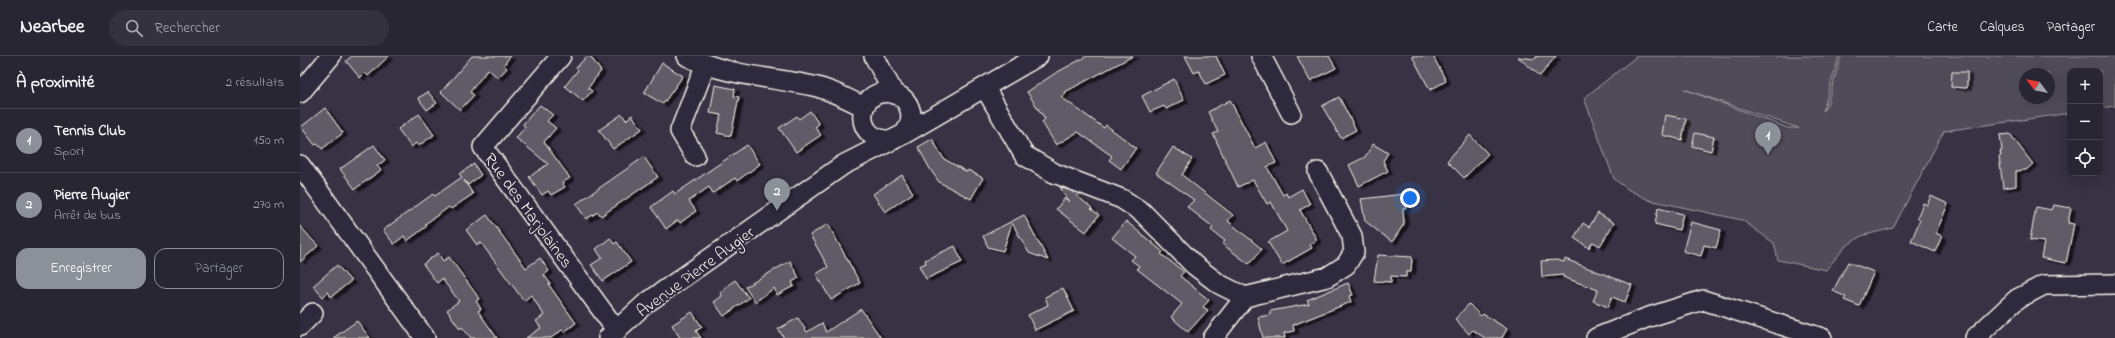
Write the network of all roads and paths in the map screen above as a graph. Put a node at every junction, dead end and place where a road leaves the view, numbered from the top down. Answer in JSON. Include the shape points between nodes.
{"nodes":[{"id":1,"x":331,"y":56,"type":"edge"},
{"id":2,"x":561,"y":56,"type":"edge"},
{"id":3,"x":688,"y":56,"type":"edge"},
{"id":4,"x":874,"y":56,"type":"edge"},
{"id":5,"x":1038,"y":56,"type":"edge"},
{"id":6,"x":1261,"y":56,"type":"edge"},
{"id":7,"x":705,"y":66,"type":"junction"},
{"id":8,"x":985,"y":88,"type":"junction"},
{"id":9,"x":300,"y":92,"type":"edge"},
{"id":10,"x":900,"y":97,"type":"junction"},
{"id":11,"x":962,"y":100,"type":"junction"},
{"id":12,"x":867,"y":108,"type":"junction"},
{"id":13,"x":1291,"y":113,"type":"dead end"},
{"id":14,"x":898,"y":137,"type":"junction"},
{"id":15,"x":695,"y":156,"type":"dead end"},
{"id":16,"x":300,"y":165,"type":"edge"},
{"id":17,"x":844,"y":165,"type":"junction"},
{"id":18,"x":1318,"y":172,"type":"dead end"},
{"id":19,"x":2115,"y":284,"type":"edge"},
{"id":20,"x":1245,"y":297,"type":"junction"},
{"id":21,"x":314,"y":313,"type":"dead end"},
{"id":22,"x":300,"y":326,"type":"edge"},
{"id":23,"x":612,"y":335,"type":"edge"},
{"id":24,"x":426,"y":338,"type":"edge"},
{"id":25,"x":1213,"y":338,"type":"edge"},
{"id":26,"x":1596,"y":338,"type":"edge"},
{"id":27,"x":1822,"y":338,"type":"edge"},
{"id":28,"x":1975,"y":338,"type":"edge"}],
"edges":[{"from":1,"to":9,"type":"street"},
{"from":2,"to":23,"type":"street","name":"Rue des Marjolaines","via":[[483,147]]},
{"from":3,"to":7,"type":"street"},
{"from":4,"to":10,"type":"street"},
{"from":4,"to":12,"type":"street","name":"Avenue Pierre Augier"},
{"from":5,"to":8,"type":"street"},
{"from":6,"to":13,"type":"street"},
{"from":7,"to":12,"type":"street","via":[[815,86]]},
{"from":7,"to":15,"type":"street","via":[[680,132]]},
{"from":8,"to":11,"type":"street"},
{"from":8,"to":20,"type":"street","via":[[1024,155],[1054,173],[1122,199],[1142,212],[1194,265],[1219,284]]},
{"from":10,"to":11,"type":"street","via":[[928,106]]},
{"from":10,"to":12,"type":"street","via":[[879,94]]},
{"from":10,"to":14,"type":"street","via":[[909,106],[911,118]]},
{"from":11,"to":14,"type":"street","name":"Avenue Pierre Augier"},
{"from":12,"to":14,"type":"street","via":[[871,136],[878,139]]},
{"from":12,"to":17,"type":"street","name":"Avenue Pierre Augier","via":[[857,146]]},
{"from":14,"to":17,"type":"street","name":"Avenue Pierre Augier"},
{"from":16,"to":24,"type":"street"},
{"from":17,"to":23,"type":"street","name":"Avenue Pierre Augier","via":[[645,304]]},
{"from":18,"to":20,"type":"street","via":[[1352,236],[1354,252],[1346,265],[1327,277]]},
{"from":19,"to":28,"type":"street","via":[[2044,285],[2017,299]]},
{"from":20,"to":25,"type":"street"},
{"from":21,"to":22,"type":"street"},
{"from":26,"to":27,"type":"street","via":[[1646,318],[1703,300]]}]}
